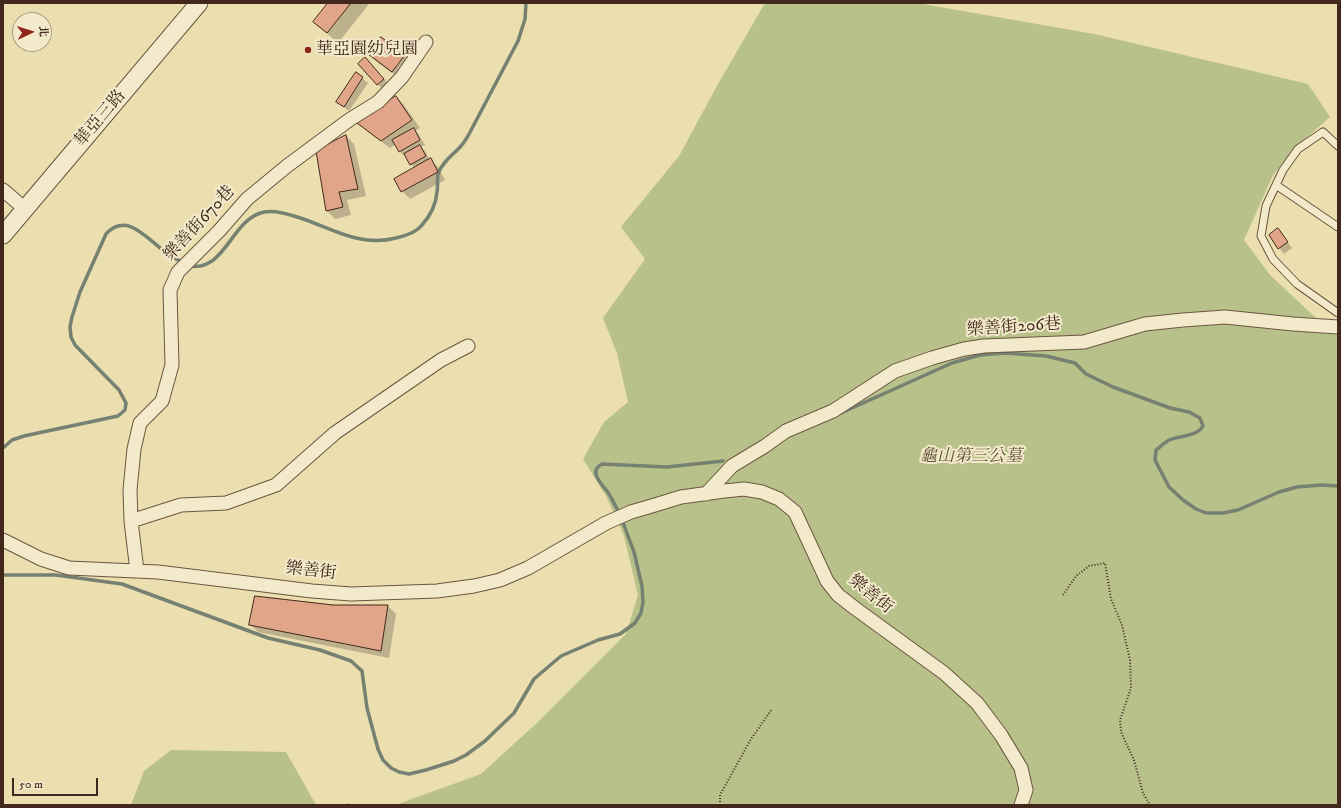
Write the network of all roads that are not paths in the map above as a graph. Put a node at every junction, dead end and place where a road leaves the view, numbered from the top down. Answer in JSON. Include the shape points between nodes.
{"nodes":[{"id":1,"x":196,"y":4,"type":"edge"},
{"id":2,"x":426,"y":42,"type":"dead end"},
{"id":3,"x":1338,"y":146,"type":"edge"},
{"id":4,"x":1276,"y":185,"type":"junction"},
{"id":5,"x":3,"y":190,"type":"edge"},
{"id":6,"x":25,"y":208,"type":"junction"},
{"id":7,"x":1338,"y":227,"type":"edge"},
{"id":8,"x":3,"y":235,"type":"edge"},
{"id":9,"x":1338,"y":313,"type":"edge"},
{"id":10,"x":1338,"y":327,"type":"edge"},
{"id":11,"x":468,"y":346,"type":"dead end"},
{"id":12,"x":706,"y":494,"type":"junction"},
{"id":13,"x":131,"y":521,"type":"junction"},
{"id":14,"x":3,"y":540,"type":"edge"},
{"id":15,"x":137,"y":571,"type":"junction"},
{"id":16,"x":1021,"y":805,"type":"edge"}],
"edges":[{"from":1,"to":6,"type":"street","name":"華亞三路"},
{"from":2,"to":13,"type":"street","name":"樂善街670巷","via":[[402,77],[378,102],[349,120],[247,200],[178,272],[170,290],[172,365],[162,401],[140,423],[134,449],[130,490]]},
{"from":3,"to":4,"type":"lane","via":[[1322,132],[1298,149]]},
{"from":4,"to":7,"type":"lane"},
{"from":4,"to":9,"type":"lane","via":[[1266,206],[1261,236],[1273,259],[1297,284]]},
{"from":5,"to":6,"type":"street"},
{"from":6,"to":8,"type":"street","name":"華亞三路"},
{"from":10,"to":12,"type":"street","name":"樂善街206巷","via":[[1218,318],[1145,324],[1084,342],[964,348],[895,371],[833,411],[786,431],[732,466]]},
{"from":11,"to":13,"type":"street","via":[[442,360],[335,433],[276,485],[226,503],[180,505]]},
{"from":12,"to":15,"type":"street","name":"樂善街","via":[[681,497],[631,512],[606,523],[528,568],[500,580],[474,586],[437,591],[351,594]]},
{"from":12,"to":16,"type":"street","name":"樂善街","via":[[744,489],[762,492],[779,499],[795,512],[827,581],[838,595],[944,673],[977,703],[1021,768],[1026,790]]},
{"from":13,"to":15,"type":"street","name":"樂善街670巷"},
{"from":14,"to":15,"type":"street","name":"樂善街","via":[[41,559],[69,568]]}]}
